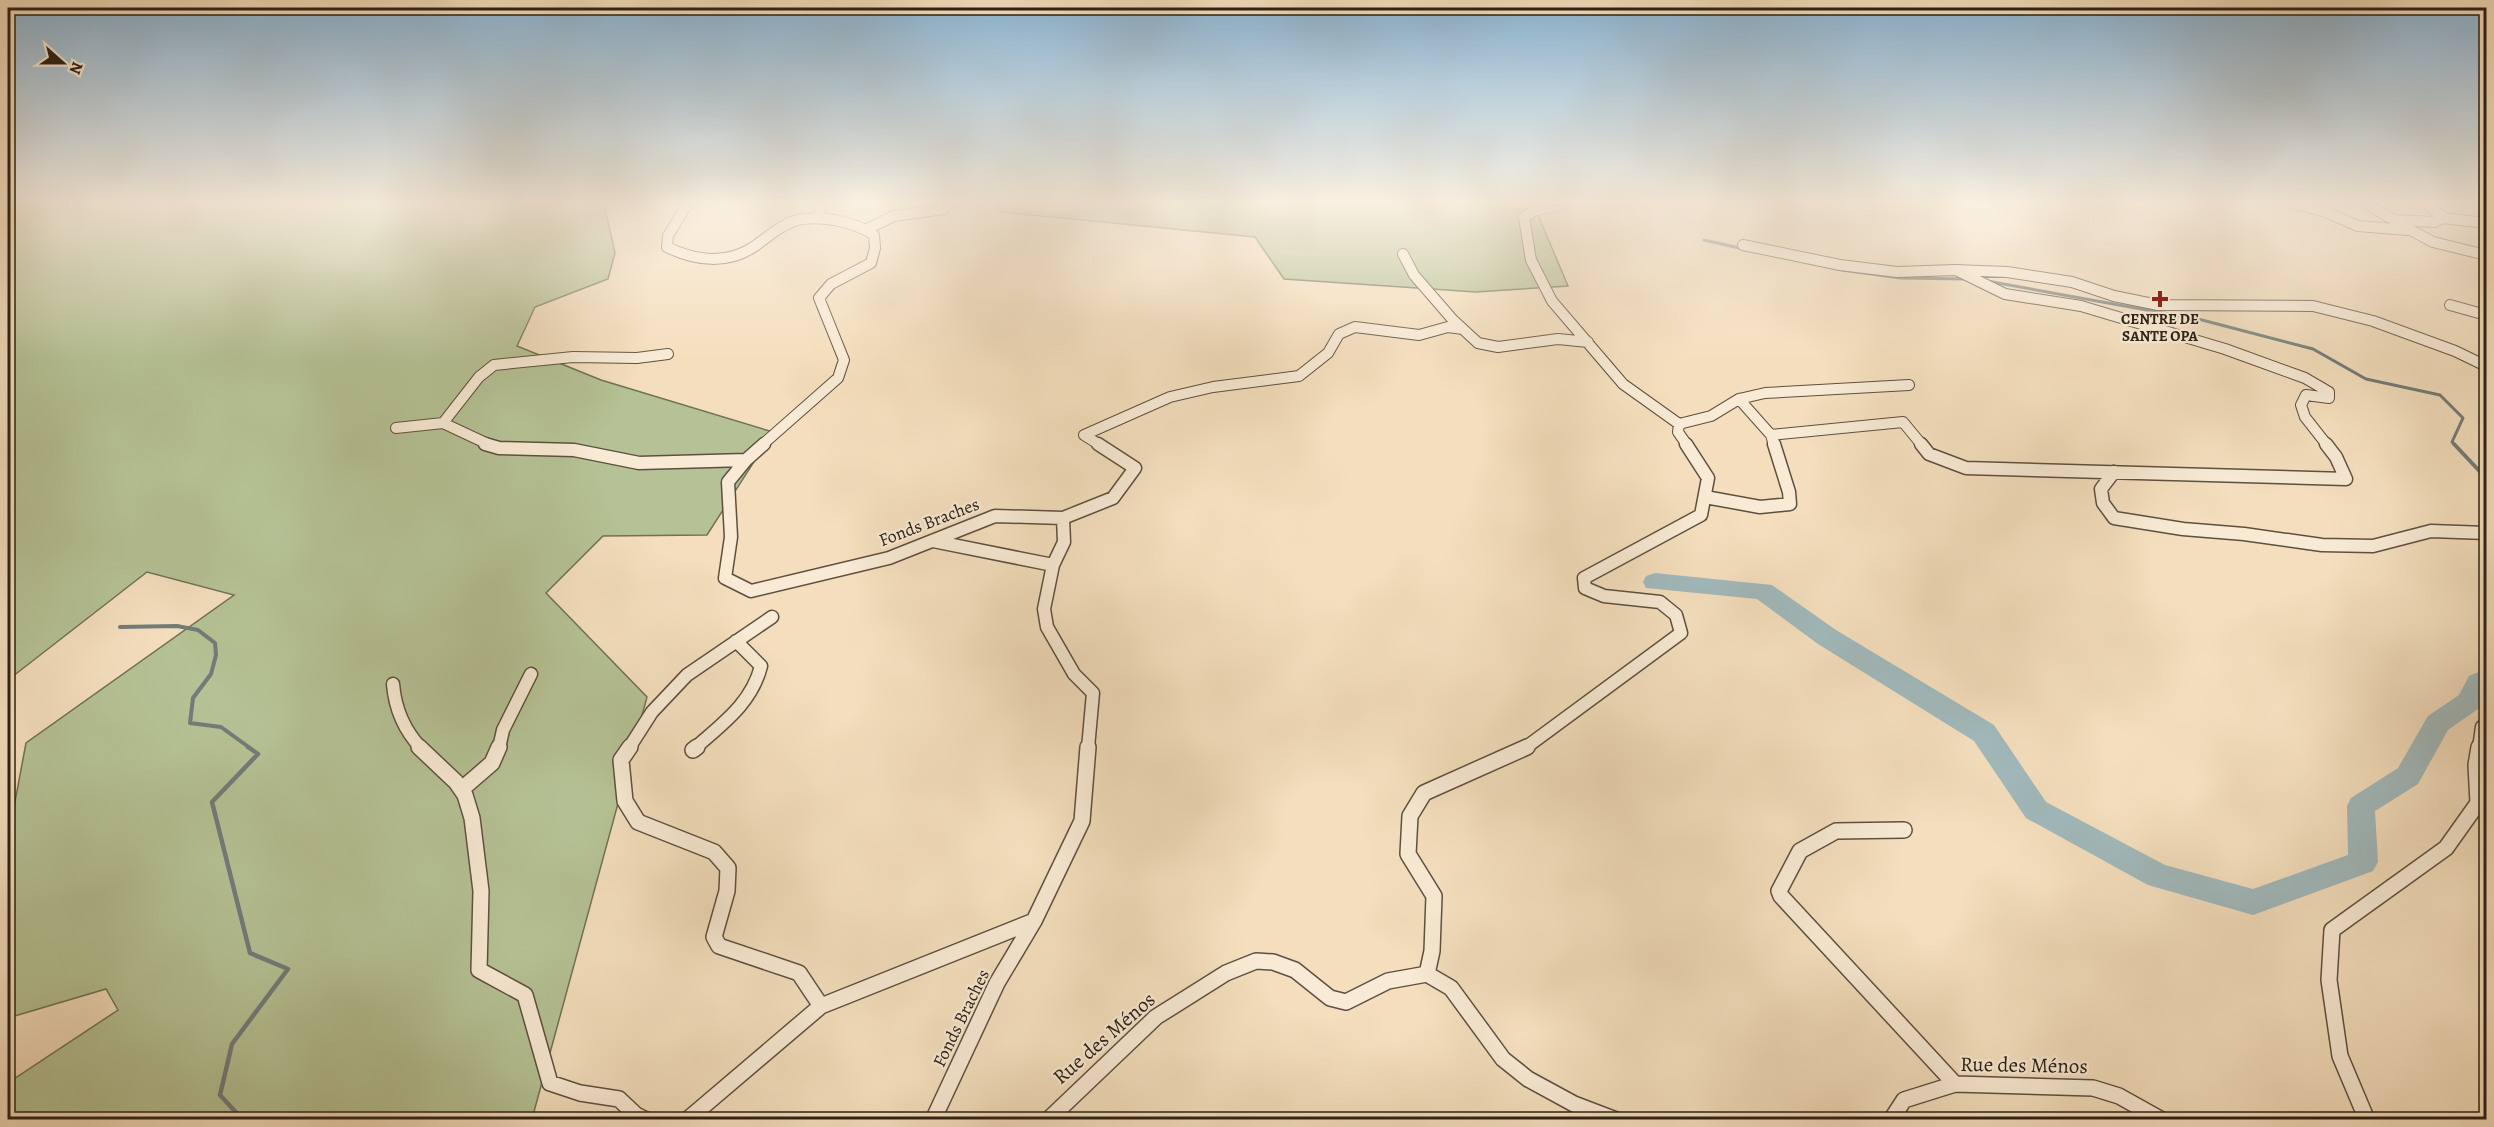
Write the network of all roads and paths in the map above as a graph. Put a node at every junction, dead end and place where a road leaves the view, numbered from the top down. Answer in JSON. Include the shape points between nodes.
{"nodes":[{"id":1,"x":687,"y":256,"type":"edge"},
{"id":2,"x":739,"y":256,"type":"edge"},
{"id":3,"x":873,"y":256,"type":"edge"},
{"id":4,"x":1404,"y":256,"type":"edge"},
{"id":5,"x":1530,"y":256,"type":"edge"},
{"id":6,"x":1794,"y":256,"type":"edge"},
{"id":7,"x":1955,"y":270,"type":"junction"},
{"id":8,"x":2450,"y":305,"type":"dead end"},
{"id":9,"x":2487,"y":315,"type":"edge"},
{"id":10,"x":1463,"y":329,"type":"junction"},
{"id":11,"x":1588,"y":342,"type":"junction"},
{"id":12,"x":669,"y":354,"type":"dead end"},
{"id":13,"x":2487,"y":366,"type":"edge"},
{"id":14,"x":1909,"y":386,"type":"dead end"},
{"id":15,"x":1739,"y":399,"type":"junction"},
{"id":16,"x":443,"y":423,"type":"junction"},
{"id":17,"x":1679,"y":424,"type":"junction"},
{"id":18,"x":396,"y":428,"type":"dead end"},
{"id":19,"x":1771,"y":435,"type":"junction"},
{"id":20,"x":746,"y":460,"type":"junction"},
{"id":21,"x":2114,"y":472,"type":"junction"},
{"id":22,"x":1705,"y":497,"type":"junction"},
{"id":23,"x":1063,"y":518,"type":"junction"},
{"id":24,"x":2487,"y":533,"type":"edge"},
{"id":25,"x":932,"y":541,"type":"junction"},
{"id":26,"x":1053,"y":566,"type":"junction"},
{"id":27,"x":772,"y":617,"type":"dead end"},
{"id":28,"x":736,"y":641,"type":"junction"},
{"id":29,"x":531,"y":674,"type":"dead end"},
{"id":30,"x":393,"y":684,"type":"dead end"},
{"id":31,"x":2487,"y":726,"type":"edge"},
{"id":32,"x":693,"y":750,"type":"dead end"},
{"id":33,"x":462,"y":789,"type":"junction"},
{"id":34,"x":1904,"y":830,"type":"dead end"},
{"id":35,"x":1034,"y":921,"type":"junction"},
{"id":36,"x":1427,"y":974,"type":"junction"},
{"id":37,"x":821,"y":1006,"type":"junction"},
{"id":38,"x":1955,"y":1084,"type":"junction"},
{"id":39,"x":646,"y":1119,"type":"edge"},
{"id":40,"x":687,"y":1119,"type":"edge"},
{"id":41,"x":933,"y":1119,"type":"edge"},
{"id":42,"x":1048,"y":1119,"type":"edge"},
{"id":43,"x":1616,"y":1119,"type":"edge"},
{"id":44,"x":1891,"y":1119,"type":"edge"},
{"id":45,"x":2162,"y":1119,"type":"edge"},
{"id":46,"x":2367,"y":1119,"type":"edge"}],
"edges":[{"from":1,"to":2,"type":"street","via":[[698,259]]},
{"from":3,"to":20,"type":"street","name":"Fonds Braches","via":[[871,263],[831,284],[819,298],[844,360],[838,378]]},
{"from":4,"to":10,"type":"street","via":[[1414,275]]},
{"from":5,"to":11,"type":"street","via":[[1552,302]]},
{"from":6,"to":7,"type":"street","via":[[1897,272]]},
{"from":7,"to":13,"type":"street","via":[[2007,272],[2072,282],[2158,305],[2313,306],[2373,321]]},
{"from":7,"to":21,"type":"street","via":[[2005,294],[2081,306],[2225,349],[2305,378],[2329,392],[2329,398],[2306,395],[2301,405],[2346,479]]},
{"from":8,"to":9,"type":"street"},
{"from":10,"to":11,"type":"street","via":[[1478,343],[1498,347],[1558,339]]},
{"from":10,"to":23,"type":"street","via":[[1448,327],[1419,336],[1355,327],[1339,334],[1328,353],[1299,376],[1170,397],[1084,435],[1135,468],[1113,498]]},
{"from":11,"to":17,"type":"street","via":[[1623,384]]},
{"from":12,"to":16,"type":"street","via":[[573,357],[494,365],[479,377]]},
{"from":14,"to":15,"type":"street","via":[[1765,393]]},
{"from":15,"to":17,"type":"street","via":[[1711,416]]},
{"from":15,"to":19,"type":"street"},
{"from":16,"to":18,"type":"street"},
{"from":16,"to":20,"type":"street","via":[[499,448],[574,450],[639,463]]},
{"from":17,"to":22,"type":"street","via":[[1677,432],[1708,478]]},
{"from":19,"to":21,"type":"street","via":[[1903,423],[1929,454],[1966,468]]},
{"from":19,"to":22,"type":"street","via":[[1790,504],[1767,507]]},
{"from":20,"to":25,"type":"street","name":"Fonds Braches","via":[[728,482],[731,537],[725,578],[751,591],[889,558]]},
{"from":21,"to":24,"type":"street","via":[[2101,489],[2103,503],[2114,518],[2125,520],[2331,546],[2373,546],[2431,531]]},
{"from":22,"to":36,"type":"street","via":[[1701,515],[1584,578],[1585,588],[1604,596],[1660,602],[1676,615],[1681,633],[1524,749],[1424,793],[1410,816],[1408,854],[1434,896]]},
{"from":23,"to":25,"type":"street","name":"Fonds Braches","via":[[995,516]]},
{"from":23,"to":26,"type":"street","name":"Fonds Braches","via":[[1064,542]]},
{"from":25,"to":26,"type":"street"},
{"from":26,"to":35,"type":"street","name":"Fonds Braches","via":[[1044,609],[1047,627],[1074,674],[1093,693],[1082,821]]},
{"from":27,"to":28,"type":"street"},
{"from":28,"to":32,"type":"street","via":[[761,666],[759,679],[743,704]]},
{"from":28,"to":37,"type":"street","via":[[687,675],[652,712],[621,760],[625,801],[638,822],[714,852],[728,868],[727,891],[714,937],[718,946],[799,973]]},
{"from":29,"to":33,"type":"street","via":[[503,730],[492,763]]},
{"from":30,"to":33,"type":"street","via":[[394,703],[415,742]]},
{"from":31,"to":46,"type":"street","via":[[2482,727],[2476,765],[2478,803],[2446,848],[2332,930],[2329,980],[2340,1056]]},
{"from":33,"to":39,"type":"street","via":[[479,850],[479,970],[525,995],[550,1083],[619,1099]]},
{"from":34,"to":38,"type":"street","via":[[1836,831],[1800,851],[1779,891]]},
{"from":35,"to":37,"type":"street"},
{"from":35,"to":41,"type":"street","name":"Fonds Braches","via":[[997,983]]},
{"from":36,"to":42,"type":"street","name":"Rue des Ménos","via":[[1388,981],[1346,1002],[1330,998],[1295,970],[1256,961],[1226,973],[1156,1017]]},
{"from":36,"to":43,"type":"street","via":[[1451,988],[1503,1059],[1528,1079],[1574,1104]]},
{"from":37,"to":40,"type":"street"},
{"from":38,"to":44,"type":"street","name":"Rue des Ménos","via":[[1904,1100]]},
{"from":38,"to":45,"type":"street","name":"Rue des Ménos","via":[[2093,1088],[2119,1096]]}]}
